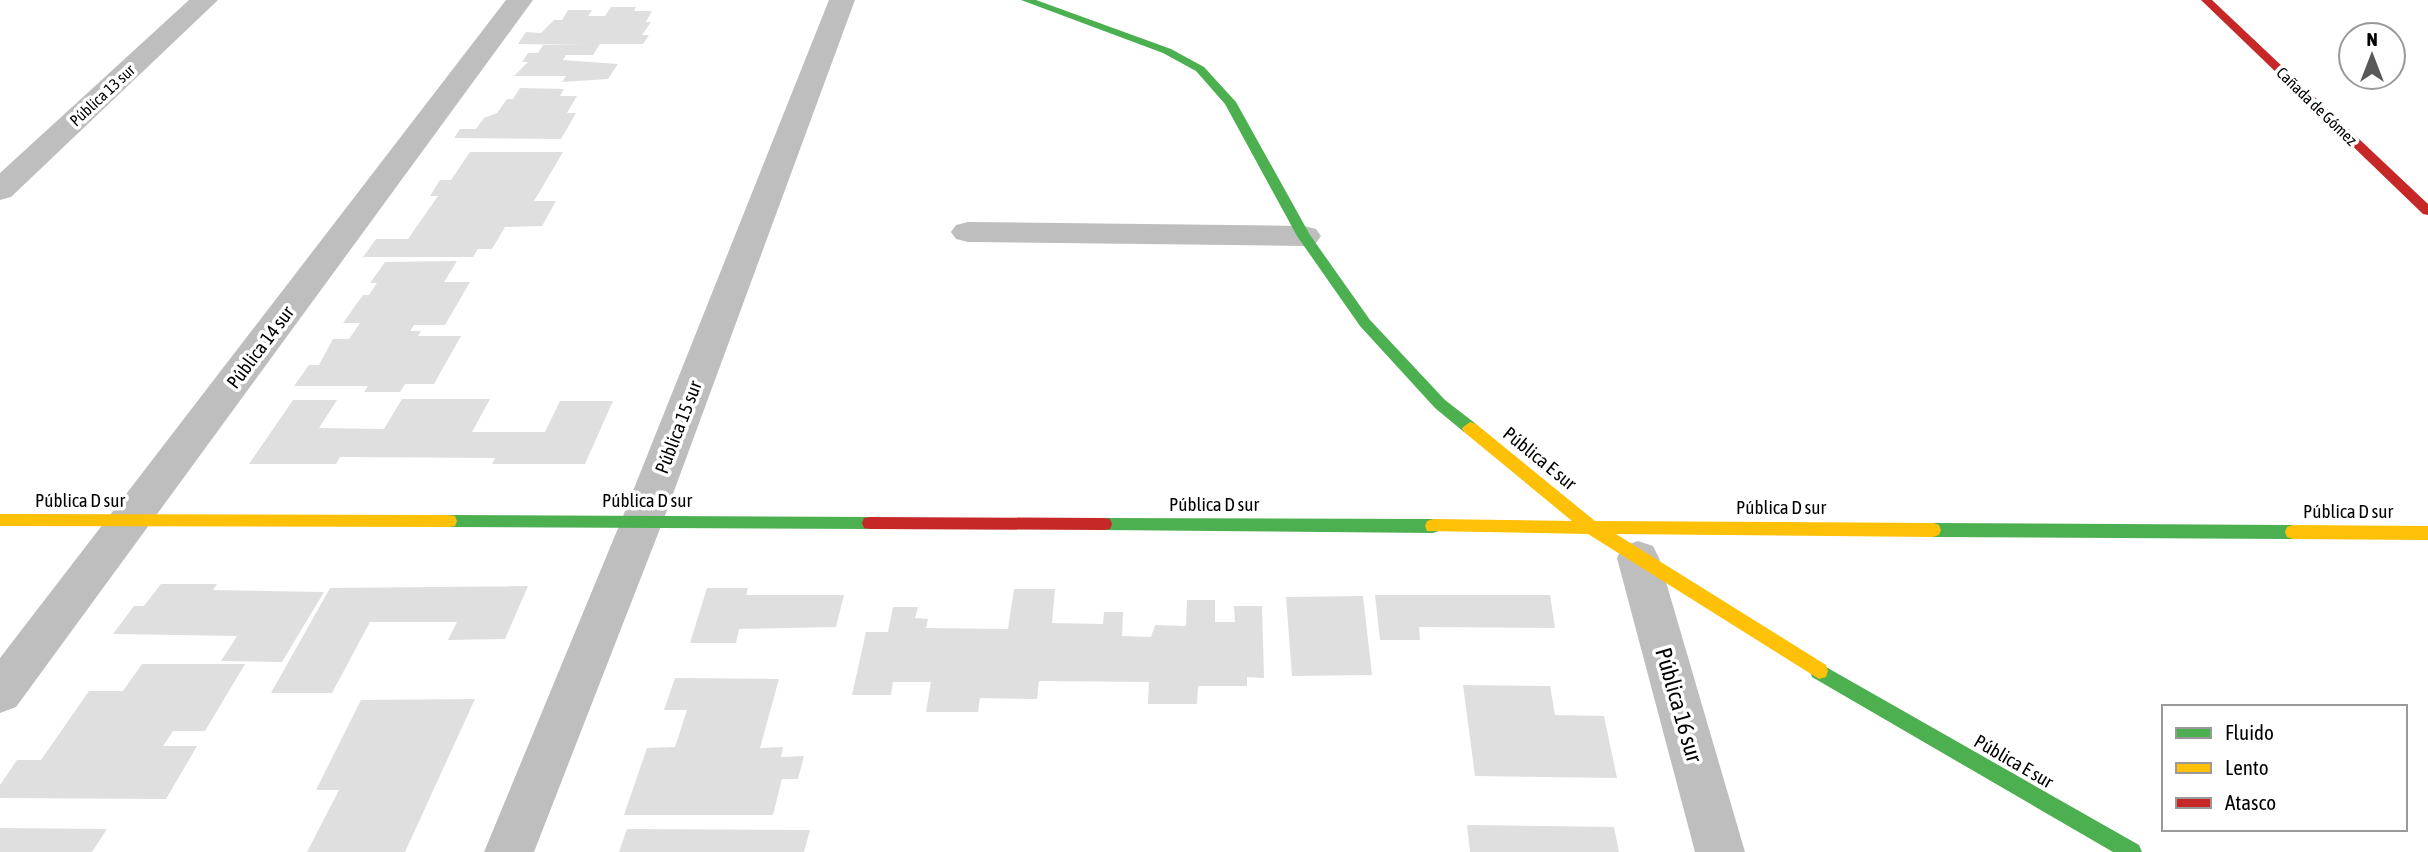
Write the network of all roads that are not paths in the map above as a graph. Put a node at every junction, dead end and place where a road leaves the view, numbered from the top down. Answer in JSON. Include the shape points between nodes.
{"nodes":[{"id":1,"x":205,"y":0,"type":"edge"},
{"id":2,"x":520,"y":0,"type":"edge"},
{"id":3,"x":842,"y":0,"type":"edge"},
{"id":4,"x":1026,"y":0,"type":"edge"},
{"id":5,"x":2206,"y":0,"type":"edge"},
{"id":6,"x":0,"y":190,"type":"edge"},
{"id":7,"x":2428,"y":211,"type":"edge"},
{"id":8,"x":968,"y":232,"type":"dead end"},
{"id":9,"x":1304,"y":236,"type":"junction"},
{"id":10,"x":0,"y":520,"type":"edge"},
{"id":11,"x":129,"y":521,"type":"junction"},
{"id":12,"x":642,"y":521,"type":"junction"},
{"id":13,"x":1591,"y":527,"type":"junction"},
{"id":14,"x":2428,"y":533,"type":"edge"},
{"id":15,"x":1638,"y":558,"type":"junction"},
{"id":16,"x":0,"y":693,"type":"edge"},
{"id":17,"x":509,"y":852,"type":"edge"},
{"id":18,"x":1720,"y":852,"type":"edge"},
{"id":19,"x":2132,"y":852,"type":"edge"}],
"edges":[{"from":1,"to":6,"type":"street","name":"Pública 13 sur"},
{"from":2,"to":11,"type":"street","name":"Pública 14 sur"},
{"from":3,"to":12,"type":"street","name":"Pública 15 sur"},
{"from":4,"to":9,"type":"street","name":"Pública E sur","via":[[1167,51],[1200,69],[1230,102]]},
{"from":5,"to":7,"type":"street","name":"Cañada de Gómez"},
{"from":8,"to":9,"type":"street"},
{"from":9,"to":13,"type":"street","name":"Pública E sur","via":[[1366,323],[1440,404]]},
{"from":10,"to":11,"type":"street","name":"Pública D sur"},
{"from":11,"to":12,"type":"street","name":"Pública D sur"},
{"from":11,"to":16,"type":"street","name":"Pública 14 sur"},
{"from":12,"to":13,"type":"street","name":"Pública D sur"},
{"from":12,"to":17,"type":"street","name":"Pública 15 sur"},
{"from":13,"to":14,"type":"street","name":"Pública D sur"},
{"from":13,"to":15,"type":"street","name":"Pública E sur"},
{"from":15,"to":18,"type":"street","name":"Pública 16 sur"},
{"from":15,"to":19,"type":"street","name":"Pública E sur","via":[[1867,701]]}]}
